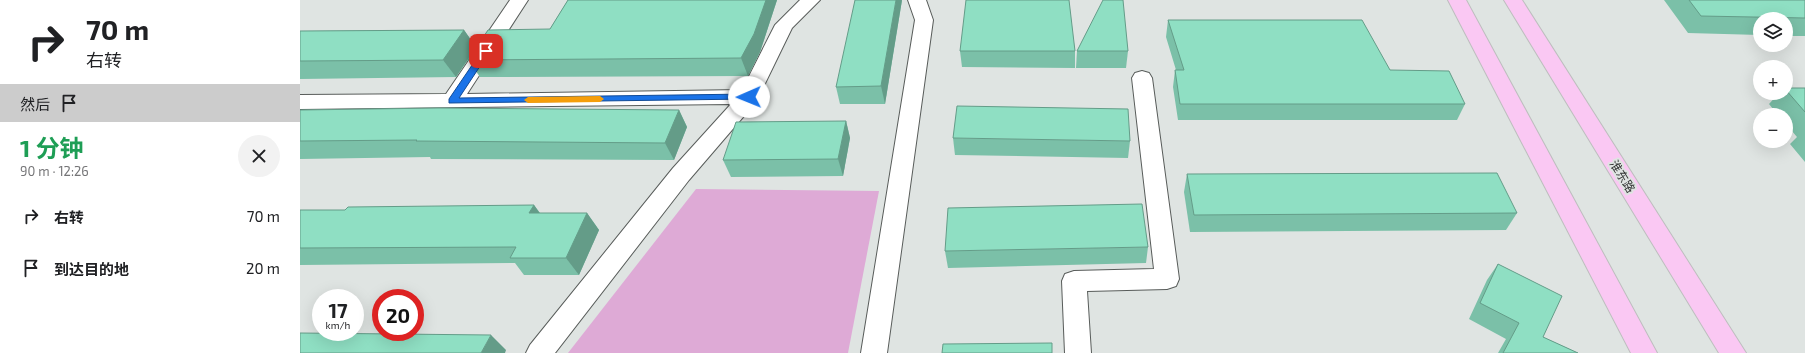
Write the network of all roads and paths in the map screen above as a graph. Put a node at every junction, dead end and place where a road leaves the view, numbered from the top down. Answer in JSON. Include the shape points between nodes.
{"nodes":[{"id":1,"x":519,"y":0,"type":"edge"},
{"id":2,"x":811,"y":0,"type":"edge"},
{"id":3,"x":1457,"y":0,"type":"edge"},
{"id":4,"x":1513,"y":0,"type":"edge"},
{"id":5,"x":921,"y":10,"type":"edge"},
{"id":6,"x":1142,"y":78,"type":"dead end"},
{"id":7,"x":749,"y":97,"type":"junction"},
{"id":8,"x":452,"y":101,"type":"junction"},
{"id":9,"x":300,"y":102,"type":"edge"},
{"id":10,"x":539,"y":353,"type":"edge"},
{"id":11,"x":874,"y":353,"type":"edge"},
{"id":12,"x":1078,"y":353,"type":"edge"},
{"id":13,"x":1644,"y":353,"type":"edge"},
{"id":14,"x":1733,"y":353,"type":"edge"}],
"edges":[{"from":1,"to":8,"type":"street"},
{"from":2,"to":7,"type":"street","via":[[784,24]]},
{"from":3,"to":13,"type":"main road"},
{"from":4,"to":14,"type":"main road","name":"淮东路"},
{"from":5,"to":11,"type":"street"},
{"from":6,"to":12,"type":"street","via":[[1167,280],[1074,281]]},
{"from":7,"to":8,"type":"street"},
{"from":7,"to":10,"type":"street","via":[[681,174]]},
{"from":8,"to":9,"type":"street"}]}
